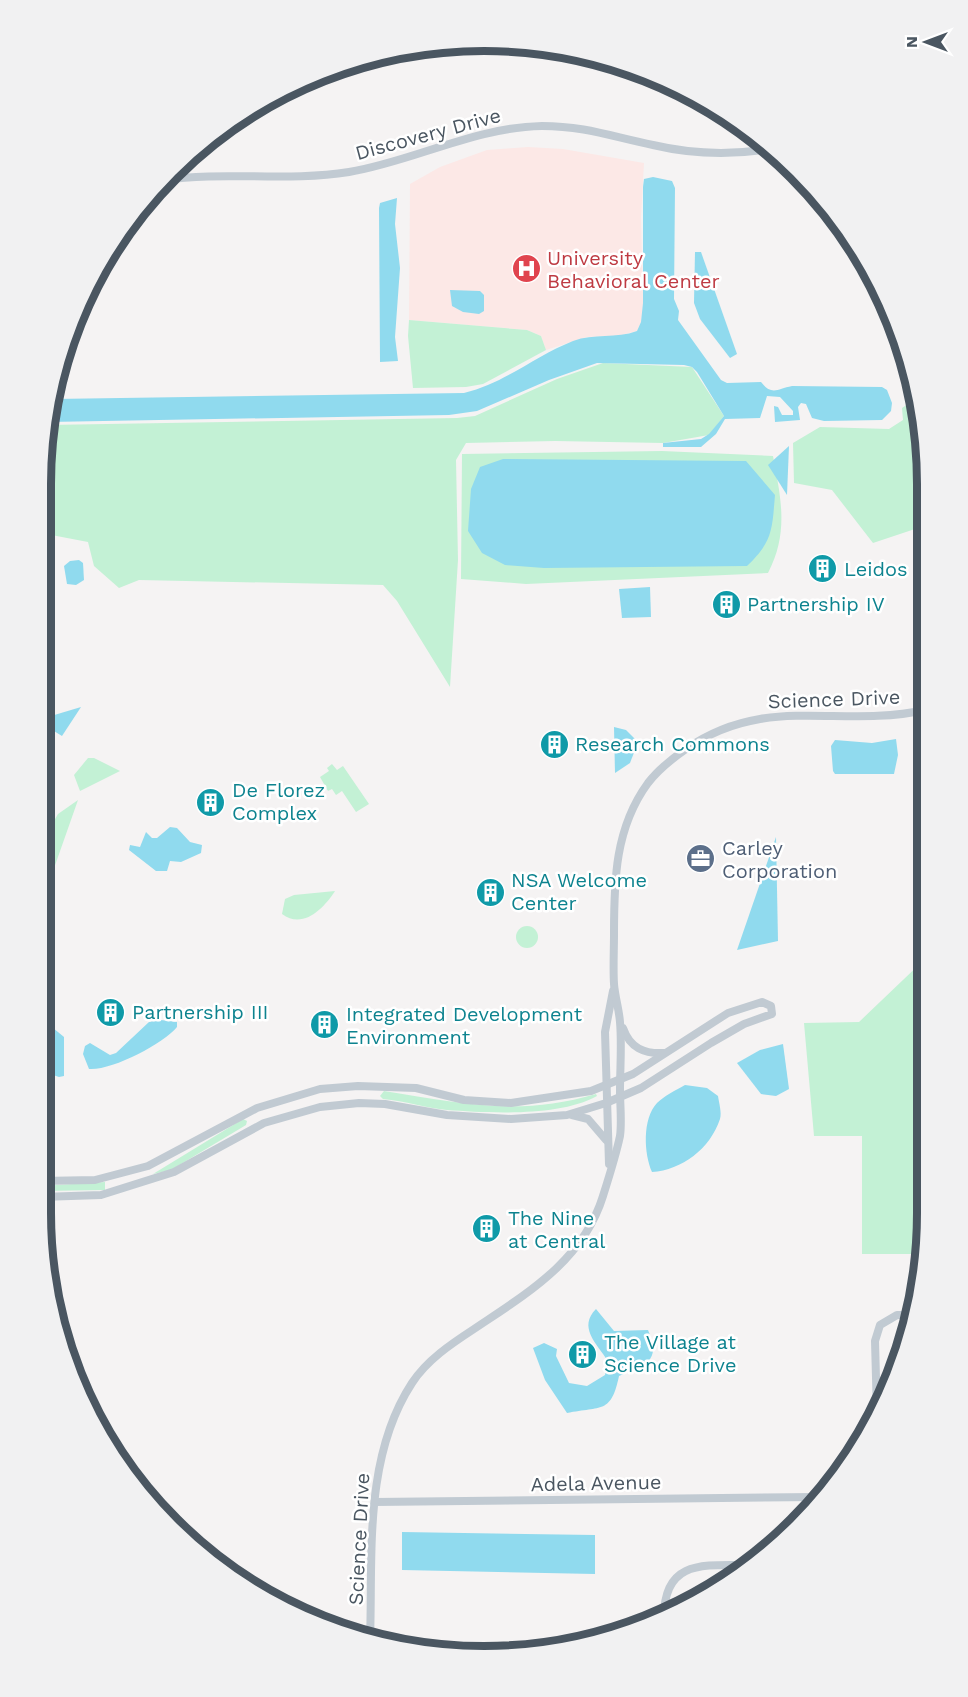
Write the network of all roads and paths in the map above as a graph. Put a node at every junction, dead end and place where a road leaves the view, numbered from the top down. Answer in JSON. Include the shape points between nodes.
{"nodes":[{"id":1,"x":760,"y":151,"type":"edge"},
{"id":2,"x":178,"y":178,"type":"edge"},
{"id":3,"x":917,"y":711,"type":"edge"},
{"id":4,"x":614,"y":984,"type":"junction"},
{"id":5,"x":620,"y":1021,"type":"junction"},
{"id":6,"x":666,"y":1053,"type":"junction"},
{"id":7,"x":620,"y":1081,"type":"junction"},
{"id":8,"x":358,"y":1086,"type":"junction"},
{"id":9,"x":606,"y":1087,"type":"junction"},
{"id":10,"x":620,"y":1097,"type":"junction"},
{"id":11,"x":358,"y":1103,"type":"junction"},
{"id":12,"x":606,"y":1103,"type":"junction"},
{"id":13,"x":257,"y":1108,"type":"junction"},
{"id":14,"x":567,"y":1115,"type":"junction"},
{"id":15,"x":264,"y":1123,"type":"junction"},
{"id":16,"x":607,"y":1140,"type":"junction"},
{"id":17,"x":609,"y":1171,"type":"junction"},
{"id":18,"x":126,"y":1172,"type":"junction"},
{"id":19,"x":51,"y":1181,"type":"edge"},
{"id":20,"x":130,"y":1186,"type":"junction"},
{"id":21,"x":51,"y":1197,"type":"edge"},
{"id":22,"x":904,"y":1315,"type":"edge"},
{"id":23,"x":876,"y":1395,"type":"edge"},
{"id":24,"x":811,"y":1497,"type":"edge"},
{"id":25,"x":375,"y":1502,"type":"junction"},
{"id":26,"x":736,"y":1565,"type":"edge"},
{"id":27,"x":664,"y":1607,"type":"edge"},
{"id":28,"x":370,"y":1631,"type":"edge"}],
"edges":[{"from":1,"to":2,"type":"street","name":"Discovery Drive","via":[[686,151],[596,130],[512,128],[348,172],[297,177]]},
{"from":3,"to":4,"type":"street","name":"Science Drive","via":[[757,718],[702,738],[649,781],[623,834],[613,890]]},
{"from":4,"to":5,"type":"street","name":"Science Drive"},
{"from":4,"to":9,"type":"street","name":"Science Drive","via":[[605,1032]]},
{"from":5,"to":6,"type":"street","via":[[636,1048],[651,1054]]},
{"from":5,"to":7,"type":"street","name":"Science Drive"},
{"from":6,"to":7,"type":"street"},
{"from":6,"to":10,"type":"street","via":[[728,1013],[762,1002],[771,1006],[771,1014],[744,1024]]},
{"from":7,"to":9,"type":"street"},
{"from":7,"to":10,"type":"street","name":"Science Drive"},
{"from":8,"to":9,"type":"street","via":[[416,1088],[464,1100],[511,1103]]},
{"from":8,"to":11,"type":"street"},
{"from":8,"to":13,"type":"street","via":[[296,1095]]},
{"from":9,"to":12,"type":"street","name":"Science Drive"},
{"from":10,"to":12,"type":"street"},
{"from":10,"to":17,"type":"street","name":"Science Drive","via":[[620,1134]]},
{"from":11,"to":14,"type":"street","via":[[511,1119]]},
{"from":11,"to":15,"type":"street","via":[[320,1107]]},
{"from":12,"to":14,"type":"street"},
{"from":12,"to":16,"type":"street","name":"Science Drive"},
{"from":13,"to":15,"type":"street"},
{"from":13,"to":18,"type":"street","via":[[148,1166]]},
{"from":14,"to":16,"type":"street","via":[[588,1119]]},
{"from":15,"to":20,"type":"street","via":[[174,1172]]},
{"from":16,"to":17,"type":"street","name":"Science Drive"},
{"from":17,"to":25,"type":"street","name":"Science Drive","via":[[599,1207],[563,1263],[536,1288],[445,1349],[413,1381],[394,1417],[379,1467]]},
{"from":18,"to":19,"type":"street","via":[[95,1180]]},
{"from":18,"to":20,"type":"street"},
{"from":20,"to":21,"type":"street","via":[[101,1195]]},
{"from":22,"to":23,"type":"street","via":[[880,1325],[875,1341]]},
{"from":24,"to":25,"type":"street","name":"Adela Avenue"},
{"from":25,"to":28,"type":"street","name":"Science Drive"},
{"from":26,"to":27,"type":"street","via":[[684,1570],[671,1582]]}]}
